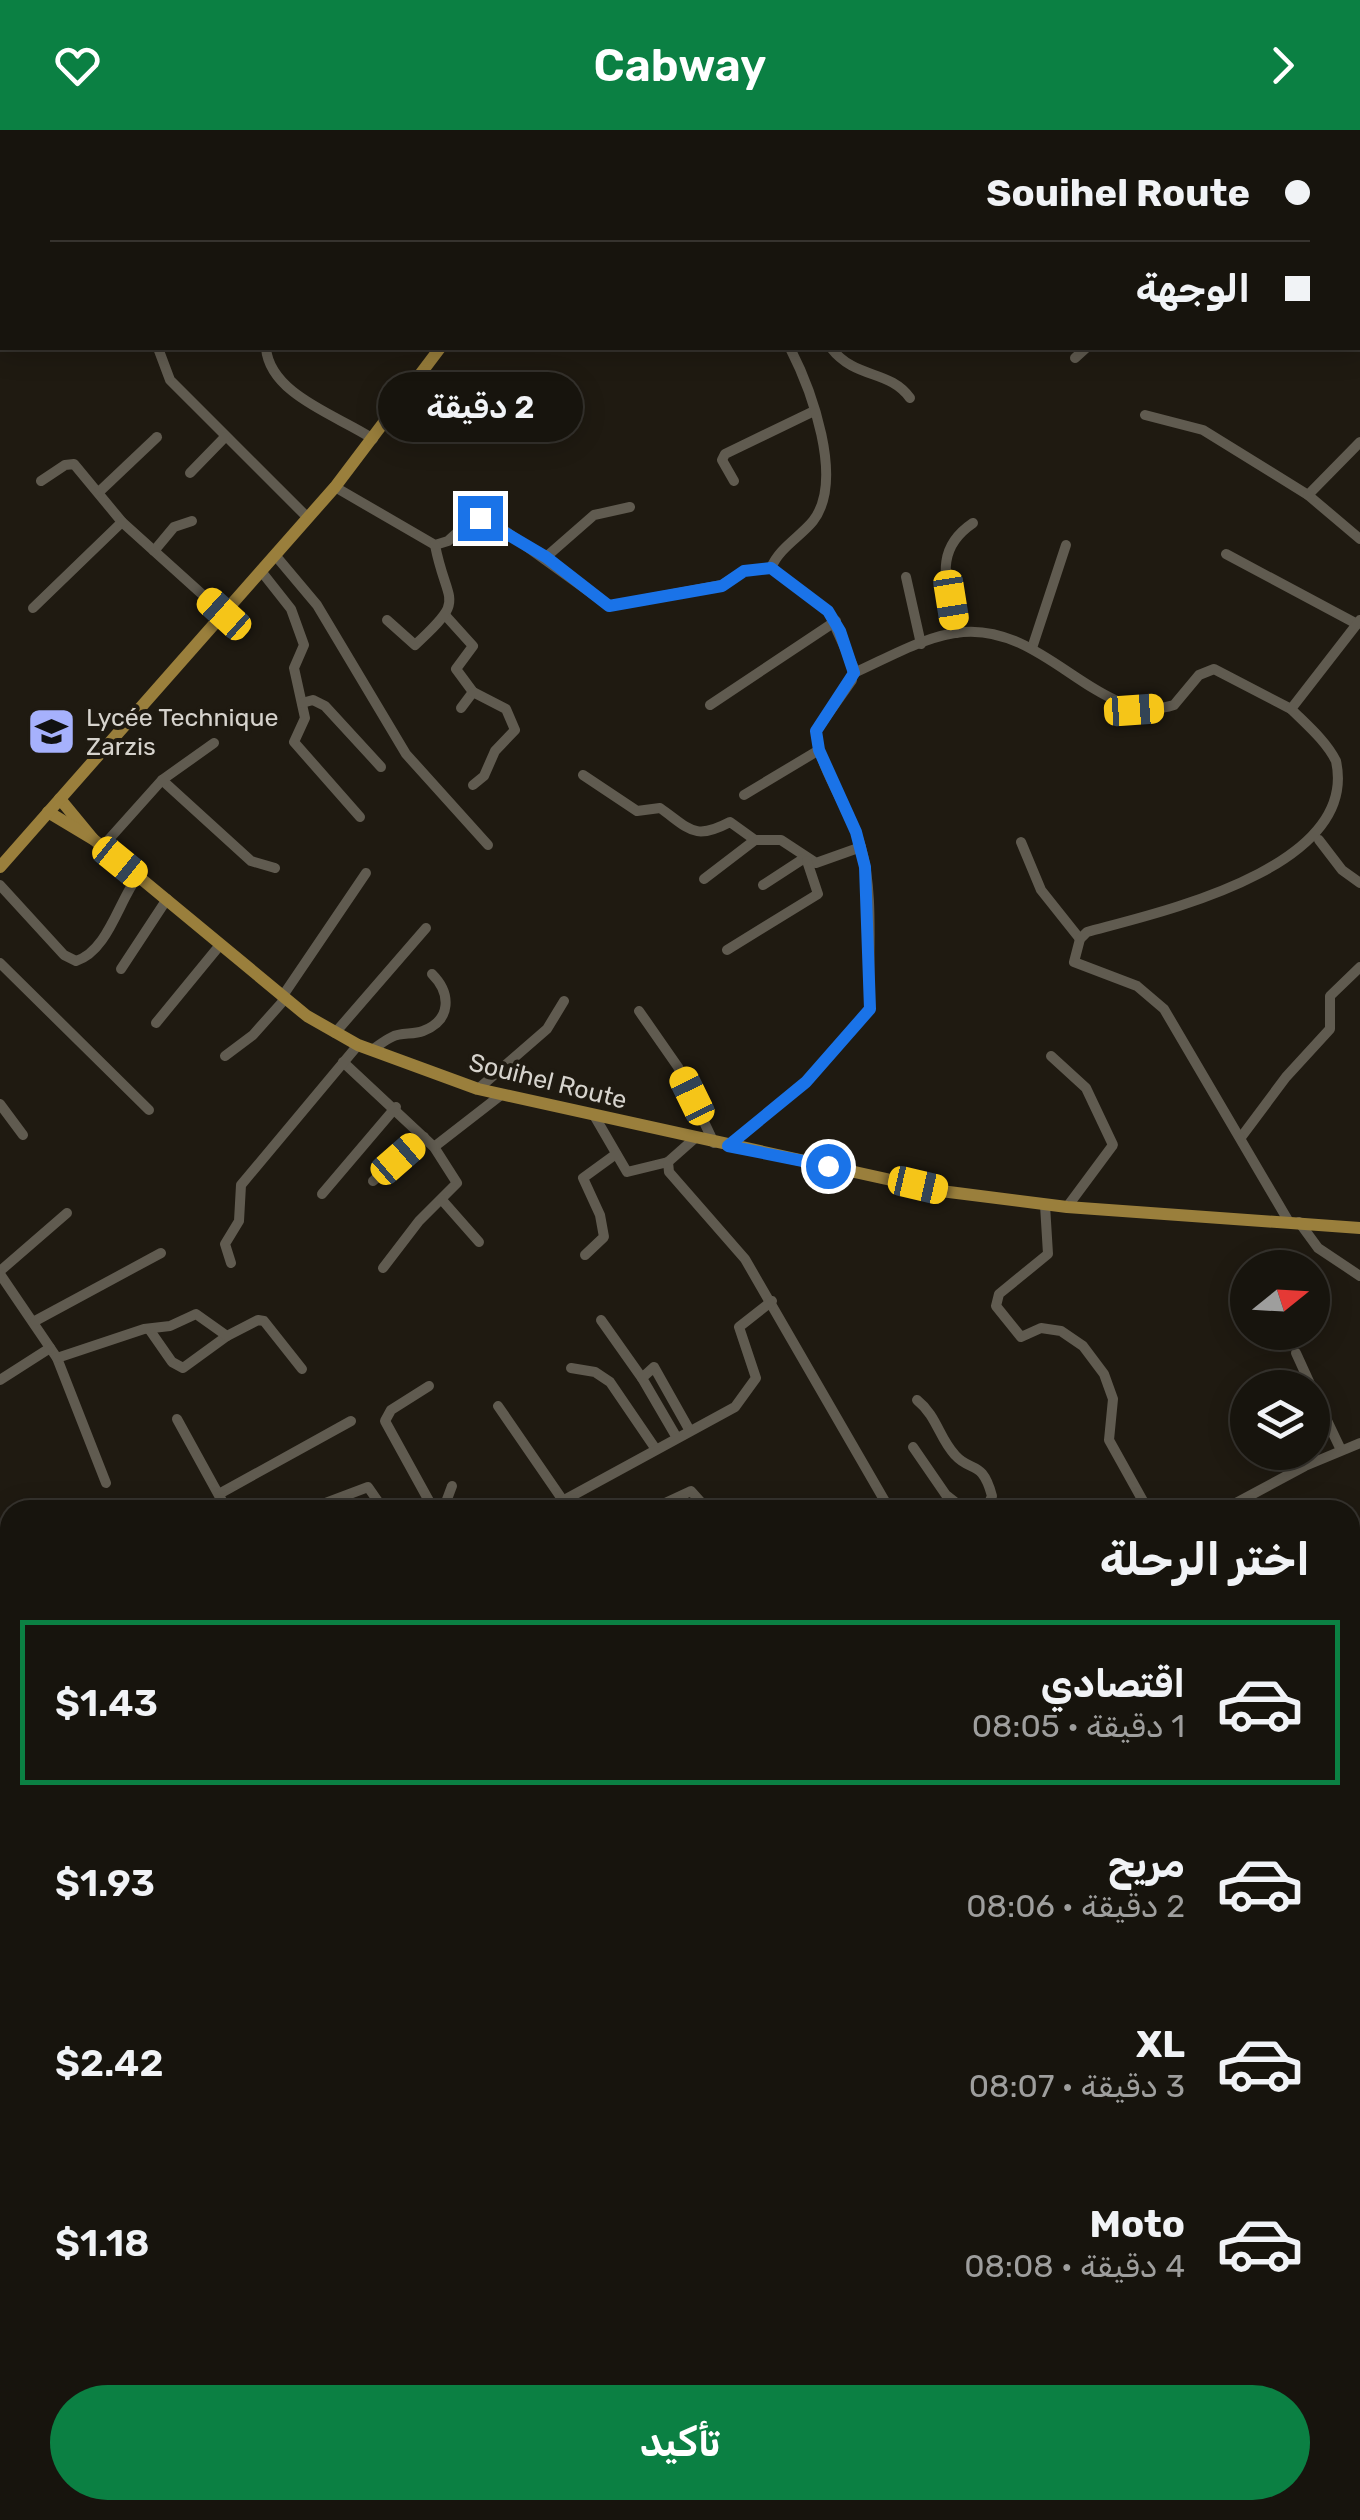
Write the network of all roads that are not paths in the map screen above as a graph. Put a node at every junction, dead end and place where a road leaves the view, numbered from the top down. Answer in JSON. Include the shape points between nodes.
{"nodes":[{"id":1,"x":159,"y":350,"type":"edge"},
{"id":2,"x":266,"y":350,"type":"edge"},
{"id":3,"x":439,"y":350,"type":"edge"},
{"id":4,"x":791,"y":350,"type":"edge"},
{"id":5,"x":832,"y":350,"type":"edge"},
{"id":6,"x":1084,"y":350,"type":"edge"},
{"id":7,"x":1076,"y":358,"type":"dead end"},
{"id":8,"x":910,"y":398,"type":"dead end"},
{"id":9,"x":812,"y":412,"type":"junction"},
{"id":10,"x":1145,"y":415,"type":"dead end"},
{"id":11,"x":157,"y":436,"type":"dead end"},
{"id":12,"x":226,"y":436,"type":"junction"},
{"id":13,"x":373,"y":439,"type":"junction"},
{"id":14,"x":1360,"y":442,"type":"edge"},
{"id":15,"x":190,"y":474,"type":"dead end"},
{"id":16,"x":41,"y":481,"type":"dead end"},
{"id":17,"x":734,"y":481,"type":"dead end"},
{"id":18,"x":335,"y":487,"type":"junction"},
{"id":19,"x":100,"y":491,"type":"junction"},
{"id":20,"x":1308,"y":495,"type":"junction"},
{"id":21,"x":630,"y":507,"type":"dead end"},
{"id":22,"x":308,"y":518,"type":"junction"},
{"id":23,"x":122,"y":522,"type":"junction"},
{"id":24,"x":192,"y":522,"type":"dead end"},
{"id":25,"x":973,"y":522,"type":"dead end"},
{"id":26,"x":1360,"y":539,"type":"edge"},
{"id":27,"x":435,"y":545,"type":"junction"},
{"id":28,"x":1066,"y":545,"type":"dead end"},
{"id":29,"x":154,"y":551,"type":"junction"},
{"id":30,"x":1226,"y":554,"type":"dead end"},
{"id":31,"x":275,"y":555,"type":"junction"},
{"id":32,"x":546,"y":557,"type":"junction"},
{"id":33,"x":771,"y":568,"type":"junction"},
{"id":34,"x":261,"y":572,"type":"junction"},
{"id":35,"x":906,"y":577,"type":"dead end"},
{"id":36,"x":34,"y":608,"type":"dead end"},
{"id":37,"x":224,"y":614,"type":"junction"},
{"id":38,"x":445,"y":615,"type":"junction"},
{"id":39,"x":387,"y":620,"type":"dead end"},
{"id":40,"x":836,"y":621,"type":"junction"},
{"id":41,"x":1359,"y":622,"type":"edge"},
{"id":42,"x":956,"y":632,"type":"junction"},
{"id":43,"x":921,"y":644,"type":"junction"},
{"id":44,"x":1032,"y":648,"type":"junction"},
{"id":45,"x":854,"y":673,"type":"junction"},
{"id":46,"x":473,"y":692,"type":"junction"},
{"id":47,"x":302,"y":703,"type":"junction"},
{"id":48,"x":710,"y":705,"type":"dead end"},
{"id":49,"x":461,"y":708,"type":"dead end"},
{"id":50,"x":1291,"y":709,"type":"junction"},
{"id":51,"x":214,"y":743,"type":"dead end"},
{"id":52,"x":819,"y":750,"type":"junction"},
{"id":53,"x":380,"y":767,"type":"dead end"},
{"id":54,"x":583,"y":775,"type":"dead end"},
{"id":55,"x":162,"y":780,"type":"junction"},
{"id":56,"x":473,"y":785,"type":"dead end"},
{"id":57,"x":744,"y":795,"type":"dead end"},
{"id":58,"x":60,"y":799,"type":"junction"},
{"id":59,"x":48,"y":812,"type":"junction"},
{"id":60,"x":360,"y":817,"type":"dead end"},
{"id":61,"x":755,"y":840,"type":"junction"},
{"id":62,"x":1318,"y":840,"type":"junction"},
{"id":63,"x":1021,"y":842,"type":"dead end"},
{"id":64,"x":98,"y":843,"type":"junction"},
{"id":65,"x":488,"y":845,"type":"dead end"},
{"id":66,"x":861,"y":847,"type":"junction"},
{"id":67,"x":805,"y":860,"type":"junction"},
{"id":68,"x":0,"y":868,"type":"edge"},
{"id":69,"x":275,"y":868,"type":"dead end"},
{"id":70,"x":366,"y":873,"type":"dead end"},
{"id":71,"x":138,"y":876,"type":"junction"},
{"id":72,"x":704,"y":879,"type":"dead end"},
{"id":73,"x":1360,"y":883,"type":"edge"},
{"id":74,"x":0,"y":885,"type":"edge"},
{"id":75,"x":764,"y":885,"type":"dead end"},
{"id":76,"x":167,"y":899,"type":"junction"},
{"id":77,"x":426,"y":928,"type":"dead end"},
{"id":78,"x":1080,"y":938,"type":"junction"},
{"id":79,"x":220,"y":945,"type":"junction"},
{"id":80,"x":727,"y":950,"type":"dead end"},
{"id":81,"x":0,"y":963,"type":"edge"},
{"id":82,"x":1360,"y":967,"type":"edge"},
{"id":83,"x":122,"y":969,"type":"dead end"},
{"id":84,"x":432,"y":974,"type":"dead end"},
{"id":85,"x":284,"y":998,"type":"junction"},
{"id":86,"x":564,"y":1002,"type":"dead end"},
{"id":87,"x":640,"y":1012,"type":"dead end"},
{"id":88,"x":156,"y":1023,"type":"dead end"},
{"id":89,"x":335,"y":1033,"type":"junction"},
{"id":90,"x":358,"y":1045,"type":"junction"},
{"id":91,"x":372,"y":1050,"type":"junction"},
{"id":92,"x":225,"y":1056,"type":"dead end"},
{"id":93,"x":1050,"y":1056,"type":"dead end"},
{"id":94,"x":343,"y":1062,"type":"junction"},
{"id":95,"x":478,"y":1089,"type":"junction"},
{"id":96,"x":501,"y":1095,"type":"junction"},
{"id":97,"x":0,"y":1104,"type":"edge"},
{"id":98,"x":396,"y":1107,"type":"junction"},
{"id":99,"x":149,"y":1110,"type":"dead end"},
{"id":100,"x":595,"y":1116,"type":"junction"},
{"id":101,"x":23,"y":1135,"type":"dead end"},
{"id":102,"x":1242,"y":1136,"type":"junction"},
{"id":103,"x":424,"y":1137,"type":"junction"},
{"id":104,"x":694,"y":1138,"type":"junction"},
{"id":105,"x":721,"y":1144,"type":"junction"},
{"id":106,"x":434,"y":1147,"type":"junction"},
{"id":107,"x":616,"y":1154,"type":"junction"},
{"id":108,"x":668,"y":1162,"type":"junction"},
{"id":109,"x":372,"y":1181,"type":"dead end"},
{"id":110,"x":322,"y":1194,"type":"dead end"},
{"id":111,"x":442,"y":1200,"type":"junction"},
{"id":112,"x":1045,"y":1205,"type":"junction"},
{"id":113,"x":1068,"y":1208,"type":"junction"},
{"id":114,"x":66,"y":1213,"type":"dead end"},
{"id":115,"x":1294,"y":1222,"type":"junction"},
{"id":116,"x":1360,"y":1228,"type":"edge"},
{"id":117,"x":479,"y":1242,"type":"dead end"},
{"id":118,"x":161,"y":1252,"type":"dead end"},
{"id":119,"x":585,"y":1255,"type":"dead end"},
{"id":120,"x":232,"y":1263,"type":"dead end"},
{"id":121,"x":383,"y":1268,"type":"dead end"},
{"id":122,"x":0,"y":1273,"type":"edge"},
{"id":123,"x":1360,"y":1276,"type":"edge"},
{"id":124,"x":772,"y":1301,"type":"junction"},
{"id":125,"x":601,"y":1320,"type":"dead end"},
{"id":126,"x":35,"y":1322,"type":"junction"},
{"id":127,"x":150,"y":1329,"type":"junction"},
{"id":128,"x":228,"y":1336,"type":"junction"},
{"id":129,"x":54,"y":1353,"type":"junction"},
{"id":130,"x":1296,"y":1353,"type":"dead end"},
{"id":131,"x":571,"y":1368,"type":"dead end"},
{"id":132,"x":302,"y":1369,"type":"dead end"},
{"id":133,"x":1304,"y":1370,"type":"edge"},
{"id":134,"x":642,"y":1378,"type":"junction"},
{"id":135,"x":0,"y":1380,"type":"edge"},
{"id":136,"x":429,"y":1386,"type":"dead end"},
{"id":137,"x":917,"y":1400,"type":"dead end"},
{"id":138,"x":498,"y":1406,"type":"dead end"},
{"id":139,"x":177,"y":1419,"type":"dead end"},
{"id":140,"x":351,"y":1421,"type":"dead end"},
{"id":141,"x":1330,"y":1426,"type":"edge"},
{"id":142,"x":690,"y":1432,"type":"junction"},
{"id":143,"x":676,"y":1438,"type":"junction"},
{"id":144,"x":1360,"y":1443,"type":"edge"},
{"id":145,"x":913,"y":1447,"type":"dead end"},
{"id":146,"x":655,"y":1448,"type":"junction"},
{"id":147,"x":1341,"y":1450,"type":"junction"},
{"id":148,"x":106,"y":1483,"type":"dead end"},
{"id":149,"x":452,"y":1486,"type":"dead end"},
{"id":150,"x":219,"y":1494,"type":"junction"},
{"id":151,"x":562,"y":1499,"type":"joint"},
{"id":152,"x":222,"y":1500,"type":"edge"},
{"id":153,"x":334,"y":1500,"type":"edge"},
{"id":154,"x":377,"y":1500,"type":"edge"},
{"id":155,"x":428,"y":1500,"type":"edge"},
{"id":156,"x":447,"y":1500,"type":"edge"},
{"id":157,"x":672,"y":1500,"type":"edge"},
{"id":158,"x":699,"y":1500,"type":"edge"},
{"id":159,"x":885,"y":1500,"type":"edge"},
{"id":160,"x":952,"y":1500,"type":"edge"},
{"id":161,"x":990,"y":1500,"type":"edge"},
{"id":162,"x":1142,"y":1500,"type":"edge"},
{"id":163,"x":1243,"y":1500,"type":"edge"}],
"edges":[{"from":1,"to":12,"type":"street","via":[[170,380]]},
{"from":2,"to":13,"type":"street","via":[[267,361],[304,400]]},
{"from":3,"to":13,"type":"main road"},
{"from":4,"to":9,"type":"street"},
{"from":5,"to":8,"type":"street","via":[[847,366],[899,383]]},
{"from":6,"to":7,"type":"street"},
{"from":9,"to":17,"type":"street","via":[[725,454]]},
{"from":9,"to":33,"type":"street","via":[[826,454],[822,506]]},
{"from":10,"to":20,"type":"street","via":[[1197,427]]},
{"from":11,"to":19,"type":"street"},
{"from":12,"to":15,"type":"street"},
{"from":12,"to":22,"type":"street"},
{"from":13,"to":18,"type":"main road"},
{"from":14,"to":20,"type":"street"},
{"from":16,"to":19,"type":"street","via":[[69,463]]},
{"from":18,"to":22,"type":"main road"},
{"from":18,"to":27,"type":"street"},
{"from":19,"to":23,"type":"street"},
{"from":20,"to":26,"type":"street"},
{"from":21,"to":32,"type":"street","via":[[594,514]]},
{"from":22,"to":31,"type":"main road"},
{"from":23,"to":29,"type":"street"},
{"from":23,"to":36,"type":"street"},
{"from":24,"to":29,"type":"street","via":[[174,527]]},
{"from":25,"to":42,"type":"street","via":[[954,536],[945,554]]},
{"from":27,"to":32,"type":"street","via":[[480,518]]},
{"from":27,"to":38,"type":"street","via":[[452,596]]},
{"from":28,"to":44,"type":"street"},
{"from":29,"to":37,"type":"street"},
{"from":30,"to":41,"type":"street"},
{"from":31,"to":34,"type":"main road"},
{"from":31,"to":65,"type":"street","via":[[317,605],[406,754]]},
{"from":32,"to":33,"type":"street","via":[[616,607],[722,586],[744,571]]},
{"from":33,"to":40,"type":"street"},
{"from":34,"to":37,"type":"main road"},
{"from":34,"to":47,"type":"street","via":[[291,608],[304,644],[294,668]]},
{"from":35,"to":43,"type":"street"},
{"from":37,"to":58,"type":"main road"},
{"from":38,"to":39,"type":"street","via":[[415,646]]},
{"from":38,"to":46,"type":"street","via":[[473,646],[456,669]]},
{"from":40,"to":45,"type":"street"},
{"from":40,"to":48,"type":"street"},
{"from":41,"to":50,"type":"street"},
{"from":42,"to":43,"type":"street"},
{"from":42,"to":44,"type":"street"},
{"from":43,"to":45,"type":"street"},
{"from":44,"to":50,"type":"street","via":[[1134,710],[1174,705],[1214,669]]},
{"from":45,"to":52,"type":"street","via":[[818,723]]},
{"from":46,"to":49,"type":"street"},
{"from":46,"to":56,"type":"street","via":[[506,709],[516,730]]},
{"from":47,"to":53,"type":"street","via":[[325,706]]},
{"from":47,"to":60,"type":"street","via":[[305,718],[294,742]]},
{"from":50,"to":62,"type":"street","via":[[1322,740],[1342,774],[1342,812]]},
{"from":51,"to":55,"type":"street"},
{"from":52,"to":57,"type":"street"},
{"from":52,"to":66,"type":"street"},
{"from":54,"to":61,"type":"street","via":[[636,811],[664,809],[686,829],[713,833],[730,822]]},
{"from":55,"to":64,"type":"street"},
{"from":55,"to":69,"type":"street","via":[[251,861]]},
{"from":58,"to":59,"type":"main road"},
{"from":58,"to":64,"type":"main road"},
{"from":59,"to":64,"type":"main road"},
{"from":59,"to":68,"type":"main road"},
{"from":61,"to":67,"type":"street","via":[[781,840]]},
{"from":61,"to":72,"type":"street"},
{"from":62,"to":73,"type":"street"},
{"from":62,"to":78,"type":"street","via":[[1256,884]]},
{"from":63,"to":78,"type":"street","via":[[1041,890]]},
{"from":64,"to":71,"type":"main road","name":"Souihel Route"},
{"from":66,"to":67,"type":"street","via":[[822,862]]},
{"from":66,"to":105,"type":"street","via":[[870,1009],[806,1082]]},
{"from":67,"to":75,"type":"street"},
{"from":67,"to":80,"type":"street","via":[[818,894]]},
{"from":70,"to":85,"type":"street"},
{"from":71,"to":74,"type":"street","via":[[113,922],[76,961]]},
{"from":71,"to":76,"type":"main road","name":"Souihel Route"},
{"from":76,"to":79,"type":"main road","name":"Souihel Route"},
{"from":76,"to":83,"type":"street"},
{"from":77,"to":89,"type":"street"},
{"from":78,"to":102,"type":"street","via":[[1074,962],[1137,986],[1164,1009]]},
{"from":79,"to":85,"type":"main road","name":"Souihel Route"},
{"from":79,"to":88,"type":"street"},
{"from":81,"to":99,"type":"street"},
{"from":82,"to":102,"type":"street","via":[[1330,996],[1330,1029]]},
{"from":84,"to":91,"type":"street","via":[[448,997],[435,1023]]},
{"from":85,"to":89,"type":"main road","name":"Souihel Route"},
{"from":85,"to":92,"type":"street"},
{"from":86,"to":95,"type":"street","via":[[547,1028]]},
{"from":87,"to":105,"type":"street"},
{"from":89,"to":90,"type":"main road","name":"Souihel Route"},
{"from":90,"to":91,"type":"main road","name":"Souihel Route"},
{"from":90,"to":94,"type":"street"},
{"from":91,"to":95,"type":"main road","name":"Souihel Route"},
{"from":93,"to":113,"type":"street","via":[[1086,1088],[1113,1145]]},
{"from":94,"to":98,"type":"street"},
{"from":94,"to":120,"type":"street","via":[[241,1184],[238,1221],[224,1244]]},
{"from":95,"to":96,"type":"main road","name":"Souihel Route"},
{"from":96,"to":100,"type":"main road","name":"Souihel Route"},
{"from":96,"to":106,"type":"street"},
{"from":97,"to":101,"type":"street"},
{"from":98,"to":103,"type":"street"},
{"from":98,"to":110,"type":"street"},
{"from":100,"to":104,"type":"main road","name":"Souihel Route"},
{"from":100,"to":107,"type":"street"},
{"from":102,"to":115,"type":"street"},
{"from":103,"to":106,"type":"street"},
{"from":103,"to":109,"type":"street"},
{"from":104,"to":105,"type":"main road","name":"Souihel Route"},
{"from":104,"to":108,"type":"street"},
{"from":105,"to":112,"type":"main road","name":"Souihel Route","via":[[941,1191]]},
{"from":106,"to":111,"type":"street","via":[[458,1183]]},
{"from":107,"to":108,"type":"street","via":[[630,1174]]},
{"from":107,"to":119,"type":"street","via":[[582,1178],[604,1238]]},
{"from":108,"to":124,"type":"street","via":[[678,1185],[735,1245]]},
{"from":111,"to":117,"type":"street"},
{"from":111,"to":121,"type":"street"},
{"from":112,"to":113,"type":"main road","name":"Souihel Route"},
{"from":112,"to":162,"type":"street","via":[[1048,1254],[999,1294],[996,1306],[1021,1337],[1044,1328],[1070,1335],[1104,1374],[1113,1399],[1109,1440]]},
{"from":113,"to":115,"type":"main road","name":"Souihel Route"},
{"from":114,"to":122,"type":"street"},
{"from":115,"to":116,"type":"main road","name":"Souihel Route"},
{"from":115,"to":123,"type":"street"},
{"from":118,"to":126,"type":"street"},
{"from":122,"to":126,"type":"street"},
{"from":124,"to":142,"type":"street","via":[[739,1327],[754,1383],[735,1406]]},
{"from":124,"to":159,"type":"street"},
{"from":125,"to":134,"type":"street"},
{"from":126,"to":129,"type":"street"},
{"from":127,"to":128,"type":"street","via":[[196,1314]]},
{"from":127,"to":128,"type":"street","via":[[183,1368]]},
{"from":127,"to":129,"type":"street"},
{"from":128,"to":132,"type":"street","via":[[261,1320]]},
{"from":129,"to":135,"type":"street"},
{"from":129,"to":148,"type":"street"},
{"from":130,"to":133,"type":"street"},
{"from":131,"to":146,"type":"street","via":[[610,1382]]},
{"from":134,"to":142,"type":"street","via":[[659,1368]]},
{"from":134,"to":143,"type":"street"},
{"from":136,"to":155,"type":"street","via":[[385,1421]]},
{"from":137,"to":161,"type":"street","via":[[935,1417],[954,1455],[982,1474]]},
{"from":138,"to":151,"type":"street"},
{"from":139,"to":150,"type":"street"},
{"from":140,"to":150,"type":"street"},
{"from":141,"to":147,"type":"street"},
{"from":142,"to":143,"type":"street"},
{"from":143,"to":146,"type":"street"},
{"from":144,"to":147,"type":"street"},
{"from":145,"to":160,"type":"street"},
{"from":146,"to":151,"type":"street"},
{"from":147,"to":163,"type":"street"},
{"from":149,"to":156,"type":"street"},
{"from":150,"to":152,"type":"street"},
{"from":153,"to":154,"type":"street","via":[[368,1487]]},
{"from":157,"to":158,"type":"street","via":[[691,1491]]}]}
